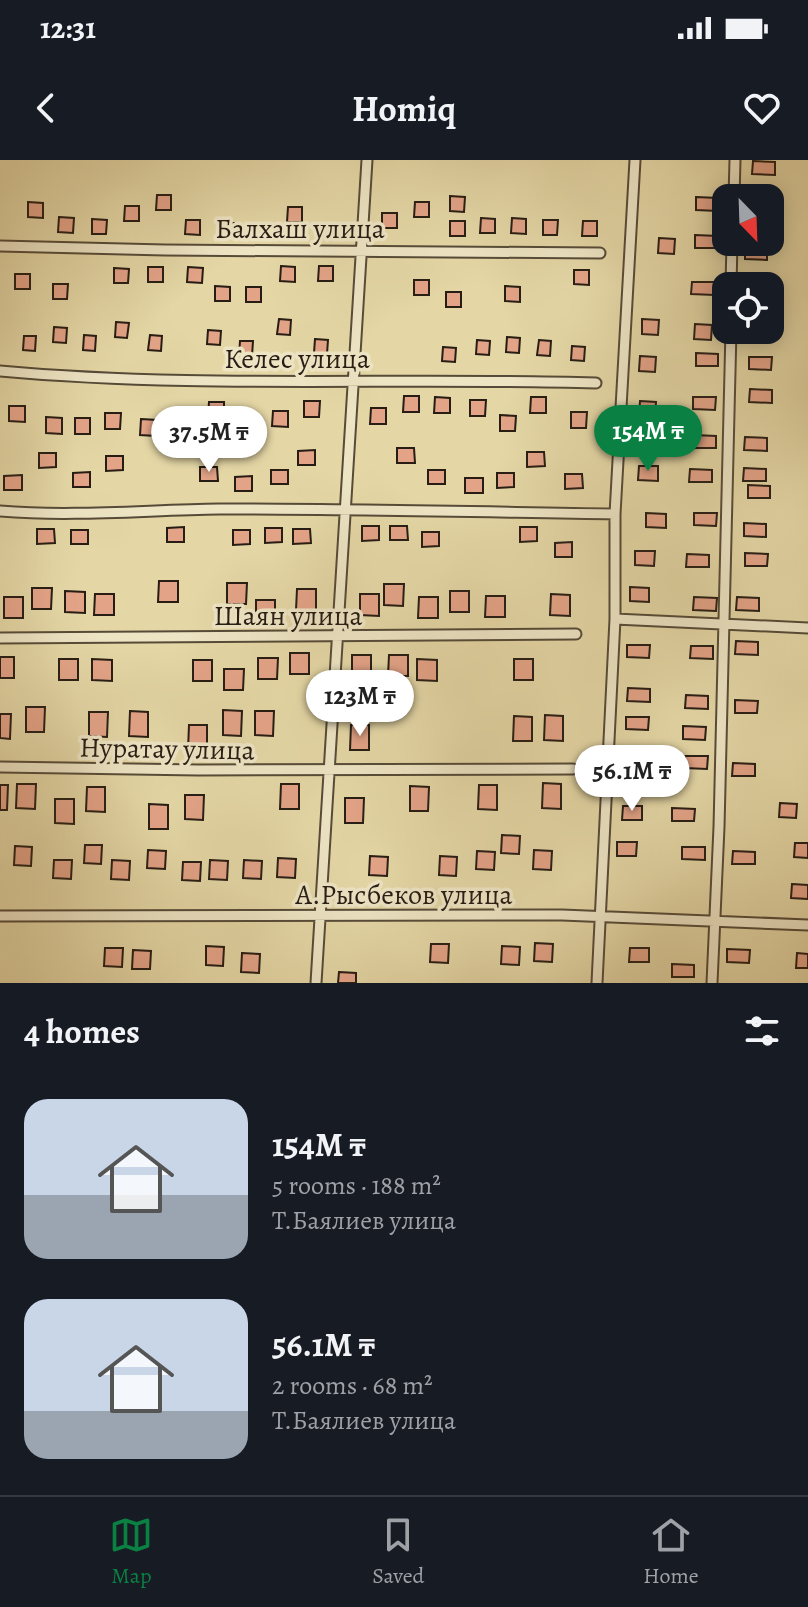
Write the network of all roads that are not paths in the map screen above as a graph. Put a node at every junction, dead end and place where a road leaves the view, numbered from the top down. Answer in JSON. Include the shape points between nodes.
{"nodes":[{"id":1,"x":367,"y":160,"type":"edge"},
{"id":2,"x":635,"y":160,"type":"edge"},
{"id":3,"x":735,"y":160,"type":"edge"},
{"id":4,"x":734,"y":184,"type":"edge"},
{"id":5,"x":0,"y":246,"type":"edge"},
{"id":6,"x":363,"y":250,"type":"junction"},
{"id":7,"x":600,"y":253,"type":"dead end"},
{"id":8,"x":731,"y":344,"type":"edge"},
{"id":9,"x":0,"y":371,"type":"edge"},
{"id":10,"x":351,"y":380,"type":"junction"},
{"id":11,"x":596,"y":383,"type":"dead end"},
{"id":12,"x":345,"y":509,"type":"junction"},
{"id":13,"x":0,"y":511,"type":"edge"},
{"id":14,"x":615,"y":514,"type":"junction"},
{"id":15,"x":615,"y":619,"type":"junction"},
{"id":16,"x":725,"y":626,"type":"junction"},
{"id":17,"x":808,"y":628,"type":"edge"},
{"id":18,"x":576,"y":634,"type":"dead end"},
{"id":19,"x":336,"y":637,"type":"junction"},
{"id":20,"x":0,"y":638,"type":"edge"},
{"id":21,"x":0,"y":767,"type":"edge"},
{"id":22,"x":573,"y":769,"type":"dead end"},
{"id":23,"x":330,"y":771,"type":"junction"},
{"id":24,"x":0,"y":916,"type":"edge"},
{"id":25,"x":320,"y":917,"type":"junction"},
{"id":26,"x":602,"y":917,"type":"junction"},
{"id":27,"x":716,"y":920,"type":"junction"},
{"id":28,"x":808,"y":925,"type":"edge"},
{"id":29,"x":316,"y":983,"type":"edge"},
{"id":30,"x":597,"y":983,"type":"edge"},
{"id":31,"x":712,"y":983,"type":"edge"}],
"edges":[{"from":1,"to":6,"type":"street"},
{"from":2,"to":14,"type":"street"},
{"from":3,"to":4,"type":"street"},
{"from":5,"to":6,"type":"street","name":"Балхаш улица"},
{"from":6,"to":7,"type":"street","name":"Балхаш улица"},
{"from":6,"to":10,"type":"street"},
{"from":8,"to":16,"type":"street"},
{"from":9,"to":10,"type":"street","name":"Келес улица","via":[[82,379]]},
{"from":10,"to":11,"type":"street","name":"Келес улица"},
{"from":10,"to":12,"type":"street"},
{"from":12,"to":13,"type":"street"},
{"from":12,"to":14,"type":"street"},
{"from":12,"to":19,"type":"street"},
{"from":14,"to":15,"type":"street"},
{"from":15,"to":16,"type":"street"},
{"from":15,"to":26,"type":"street"},
{"from":16,"to":17,"type":"street"},
{"from":16,"to":27,"type":"street"},
{"from":18,"to":19,"type":"street","name":"Шаян улица"},
{"from":19,"to":20,"type":"street","name":"Шаян улица"},
{"from":19,"to":23,"type":"street"},
{"from":21,"to":23,"type":"street","name":"Нуратау улица"},
{"from":22,"to":23,"type":"street","name":"Нуратау улица"},
{"from":23,"to":25,"type":"street"},
{"from":24,"to":25,"type":"street","name":"А.Рысбеков улица"},
{"from":25,"to":26,"type":"street","name":"А.Рысбеков улица"},
{"from":25,"to":29,"type":"street"},
{"from":26,"to":27,"type":"street","name":"А.Рысбеков улица"},
{"from":26,"to":30,"type":"street"},
{"from":27,"to":28,"type":"street","name":"А.Рысбеков улица"},
{"from":27,"to":31,"type":"street"}]}
